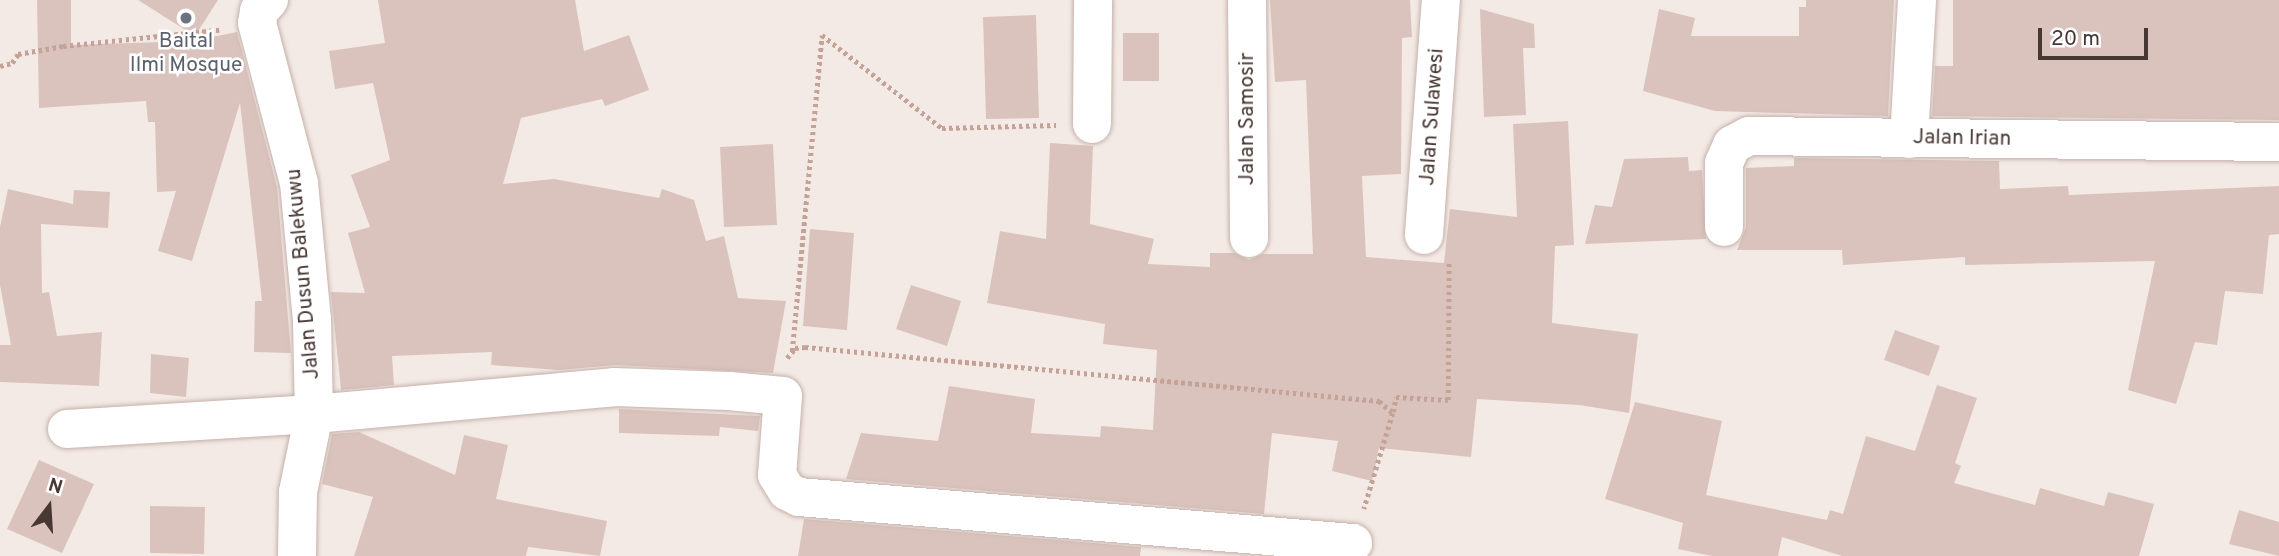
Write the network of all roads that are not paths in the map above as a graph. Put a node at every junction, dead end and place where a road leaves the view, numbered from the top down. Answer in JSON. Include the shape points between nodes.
{"nodes":[{"id":1,"x":1093,"y":0,"type":"edge"},
{"id":2,"x":1247,"y":0,"type":"edge"},
{"id":3,"x":1441,"y":0,"type":"edge"},
{"id":4,"x":1917,"y":0,"type":"edge"},
{"id":5,"x":263,"y":13,"type":"edge"},
{"id":6,"x":1092,"y":124,"type":"road end"},
{"id":7,"x":1909,"y":139,"type":"junction"},
{"id":8,"x":2279,"y":142,"type":"edge"},
{"id":9,"x":1724,"y":227,"type":"dead end"},
{"id":10,"x":1424,"y":234,"type":"road end"},
{"id":11,"x":1249,"y":239,"type":"dead end"},
{"id":12,"x":314,"y":414,"type":"junction"},
{"id":13,"x":66,"y":429,"type":"dead end"},
{"id":14,"x":1163,"y":542,"type":"edge"},
{"id":15,"x":1353,"y":543,"type":"road end"},
{"id":16,"x":297,"y":556,"type":"edge"}],
"edges":[{"from":1,"to":6,"type":"street"},
{"from":2,"to":11,"type":"street","name":"Jalan Samosir"},
{"from":3,"to":10,"type":"street","name":"Jalan Sulawesi"},
{"from":4,"to":7,"type":"street"},
{"from":5,"to":12,"type":"street","name":"Jalan Dusun Balekuwu","via":[[299,183],[312,320]]},
{"from":7,"to":8,"type":"street","name":"Jalan Irian"},
{"from":7,"to":9,"type":"street","name":"Jalan Irian","via":[[1740,139],[1724,163]]},
{"from":12,"to":13,"type":"street"},
{"from":12,"to":14,"type":"street","via":[[614,387],[674,386],[783,396],[777,475],[787,491],[799,497]]},
{"from":12,"to":16,"type":"street","name":"Jalan Dusun Balekuwu","via":[[298,492]]},
{"from":14,"to":15,"type":"street"}]}
